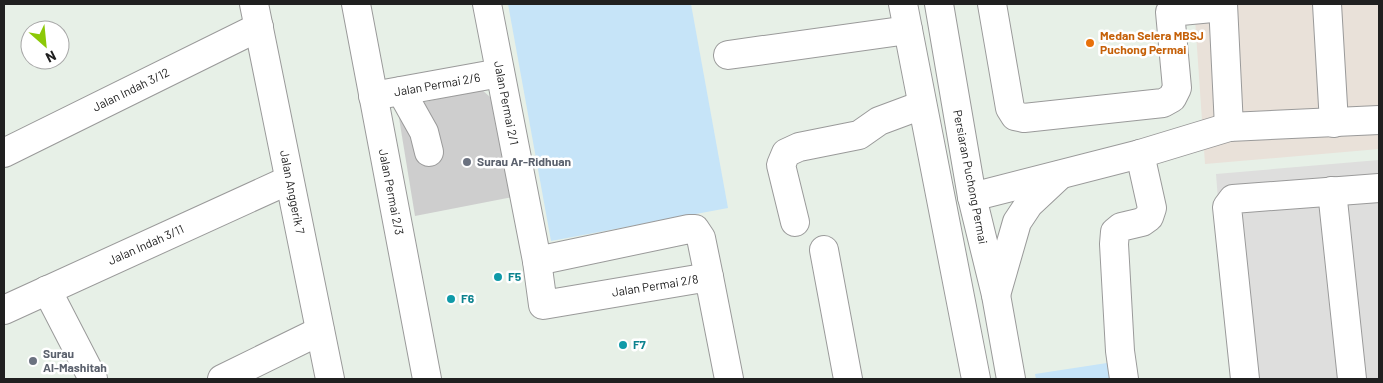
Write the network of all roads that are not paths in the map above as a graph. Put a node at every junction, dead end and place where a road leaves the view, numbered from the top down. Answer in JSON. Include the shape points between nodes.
{"nodes":[{"id":1,"x":356,"y":4,"type":"edge"},
{"id":2,"x":487,"y":4,"type":"edge"},
{"id":3,"x":903,"y":4,"type":"edge"},
{"id":4,"x":939,"y":4,"type":"edge"},
{"id":5,"x":992,"y":4,"type":"edge"},
{"id":6,"x":1327,"y":4,"type":"edge"},
{"id":7,"x":1223,"y":5,"type":"edge"},
{"id":8,"x":1170,"y":8,"type":"edge"},
{"id":9,"x":256,"y":16,"type":"edge"},
{"id":10,"x":908,"y":30,"type":"junction"},
{"id":11,"x":728,"y":55,"type":"dead end"},
{"id":12,"x":500,"y":73,"type":"junction"},
{"id":13,"x":401,"y":91,"type":"junction"},
{"id":14,"x":373,"y":96,"type":"junction"},
{"id":15,"x":922,"y":105,"type":"junction"},
{"id":16,"x":1379,"y":120,"type":"edge"},
{"id":17,"x":1334,"y":124,"type":"junction"},
{"id":18,"x":1229,"y":127,"type":"junction"},
{"id":19,"x":928,"y":134,"type":"junction"},
{"id":20,"x":429,"y":152,"type":"dead end"},
{"id":21,"x":4,"y":153,"type":"edge"},
{"id":22,"x":1140,"y":154,"type":"junction"},
{"id":23,"x":1061,"y":174,"type":"junction"},
{"id":24,"x":290,"y":180,"type":"junction"},
{"id":25,"x":1379,"y":188,"type":"edge"},
{"id":26,"x":1332,"y":191,"type":"junction"},
{"id":27,"x":972,"y":197,"type":"junction"},
{"id":28,"x":795,"y":222,"type":"dead end"},
{"id":29,"x":824,"y":250,"type":"dead end"},
{"id":30,"x":537,"y":261,"type":"junction"},
{"id":31,"x":709,"y":277,"type":"junction"},
{"id":32,"x":47,"y":290,"type":"junction"},
{"id":33,"x":960,"y":300,"type":"junction"},
{"id":34,"x":998,"y":308,"type":"junction"},
{"id":35,"x":4,"y":310,"type":"edge"},
{"id":36,"x":320,"y":332,"type":"junction"},
{"id":37,"x":93,"y":379,"type":"edge"},
{"id":38,"x":222,"y":379,"type":"edge"},
{"id":39,"x":330,"y":379,"type":"edge"},
{"id":40,"x":427,"y":379,"type":"edge"},
{"id":41,"x":729,"y":379,"type":"edge"},
{"id":42,"x":848,"y":379,"type":"edge"},
{"id":43,"x":976,"y":379,"type":"edge"},
{"id":44,"x":1000,"y":379,"type":"edge"},
{"id":45,"x":1011,"y":379,"type":"edge"},
{"id":46,"x":1124,"y":379,"type":"edge"},
{"id":47,"x":1246,"y":379,"type":"edge"},
{"id":48,"x":1352,"y":379,"type":"edge"}],
"edges":[{"from":1,"to":14,"type":"street","name":"Jalan Permai 2/3"},
{"from":2,"to":12,"type":"street","name":"Jalan Permai 2/1"},
{"from":3,"to":10,"type":"street"},
{"from":4,"to":27,"type":"street","name":"Persiaran Puchong Permai"},
{"from":5,"to":8,"type":"street","via":[[1010,108],[1015,116],[1024,118],[1163,103],[1172,98],[1176,88]]},
{"from":6,"to":17,"type":"street"},
{"from":7,"to":8,"type":"street"},
{"from":7,"to":18,"type":"street"},
{"from":9,"to":21,"type":"street","name":"Jalan Indah 3/12"},
{"from":9,"to":24,"type":"street","name":"Jalan Anggerik 7"},
{"from":10,"to":11,"type":"street"},
{"from":10,"to":15,"type":"street"},
{"from":12,"to":13,"type":"street","name":"Jalan Permai 2/6"},
{"from":12,"to":30,"type":"street","name":"Jalan Permai 2/1"},
{"from":13,"to":14,"type":"street","name":"Jalan Permai 2/6"},
{"from":13,"to":20,"type":"street","via":[[424,132]]},
{"from":14,"to":40,"type":"street","name":"Jalan Permai 2/3"},
{"from":15,"to":19,"type":"street"},
{"from":15,"to":28,"type":"street","via":[[879,121],[860,135],[799,147],[786,153],[781,165]]},
{"from":16,"to":17,"type":"street"},
{"from":17,"to":18,"type":"street"},
{"from":18,"to":22,"type":"street"},
{"from":19,"to":27,"type":"street","via":[[956,180]]},
{"from":19,"to":33,"type":"street"},
{"from":22,"to":23,"type":"street"},
{"from":22,"to":46,"type":"street","via":[[1152,208],[1149,217],[1142,222],[1121,227],[1115,232]]},
{"from":23,"to":27,"type":"street"},
{"from":23,"to":34,"type":"street","via":[[1030,204],[1017,222]]},
{"from":24,"to":32,"type":"street","name":"Jalan Indah 3/11"},
{"from":24,"to":36,"type":"street","name":"Jalan Anggerik 7"},
{"from":25,"to":26,"type":"street"},
{"from":26,"to":47,"type":"street","via":[[1234,199],[1227,207]]},
{"from":26,"to":48,"type":"street"},
{"from":27,"to":33,"type":"street","via":[[972,230]]},
{"from":27,"to":34,"type":"street","name":"Persiaran Puchong Permai"},
{"from":29,"to":42,"type":"street"},
{"from":30,"to":31,"type":"street","via":[[689,228],[695,229],[701,238]]},
{"from":30,"to":31,"type":"street","name":"Jalan Permai 2/8","via":[[543,305]]},
{"from":31,"to":41,"type":"street","name":"Jalan Permai 2/8"},
{"from":32,"to":35,"type":"street","name":"Jalan Indah 3/11"},
{"from":32,"to":37,"type":"street"},
{"from":33,"to":43,"type":"street"},
{"from":34,"to":44,"type":"street"},
{"from":34,"to":45,"type":"street","name":"Persiaran Puchong Permai"},
{"from":36,"to":38,"type":"street"},
{"from":36,"to":39,"type":"street","name":"Jalan Anggerik 7"}]}
